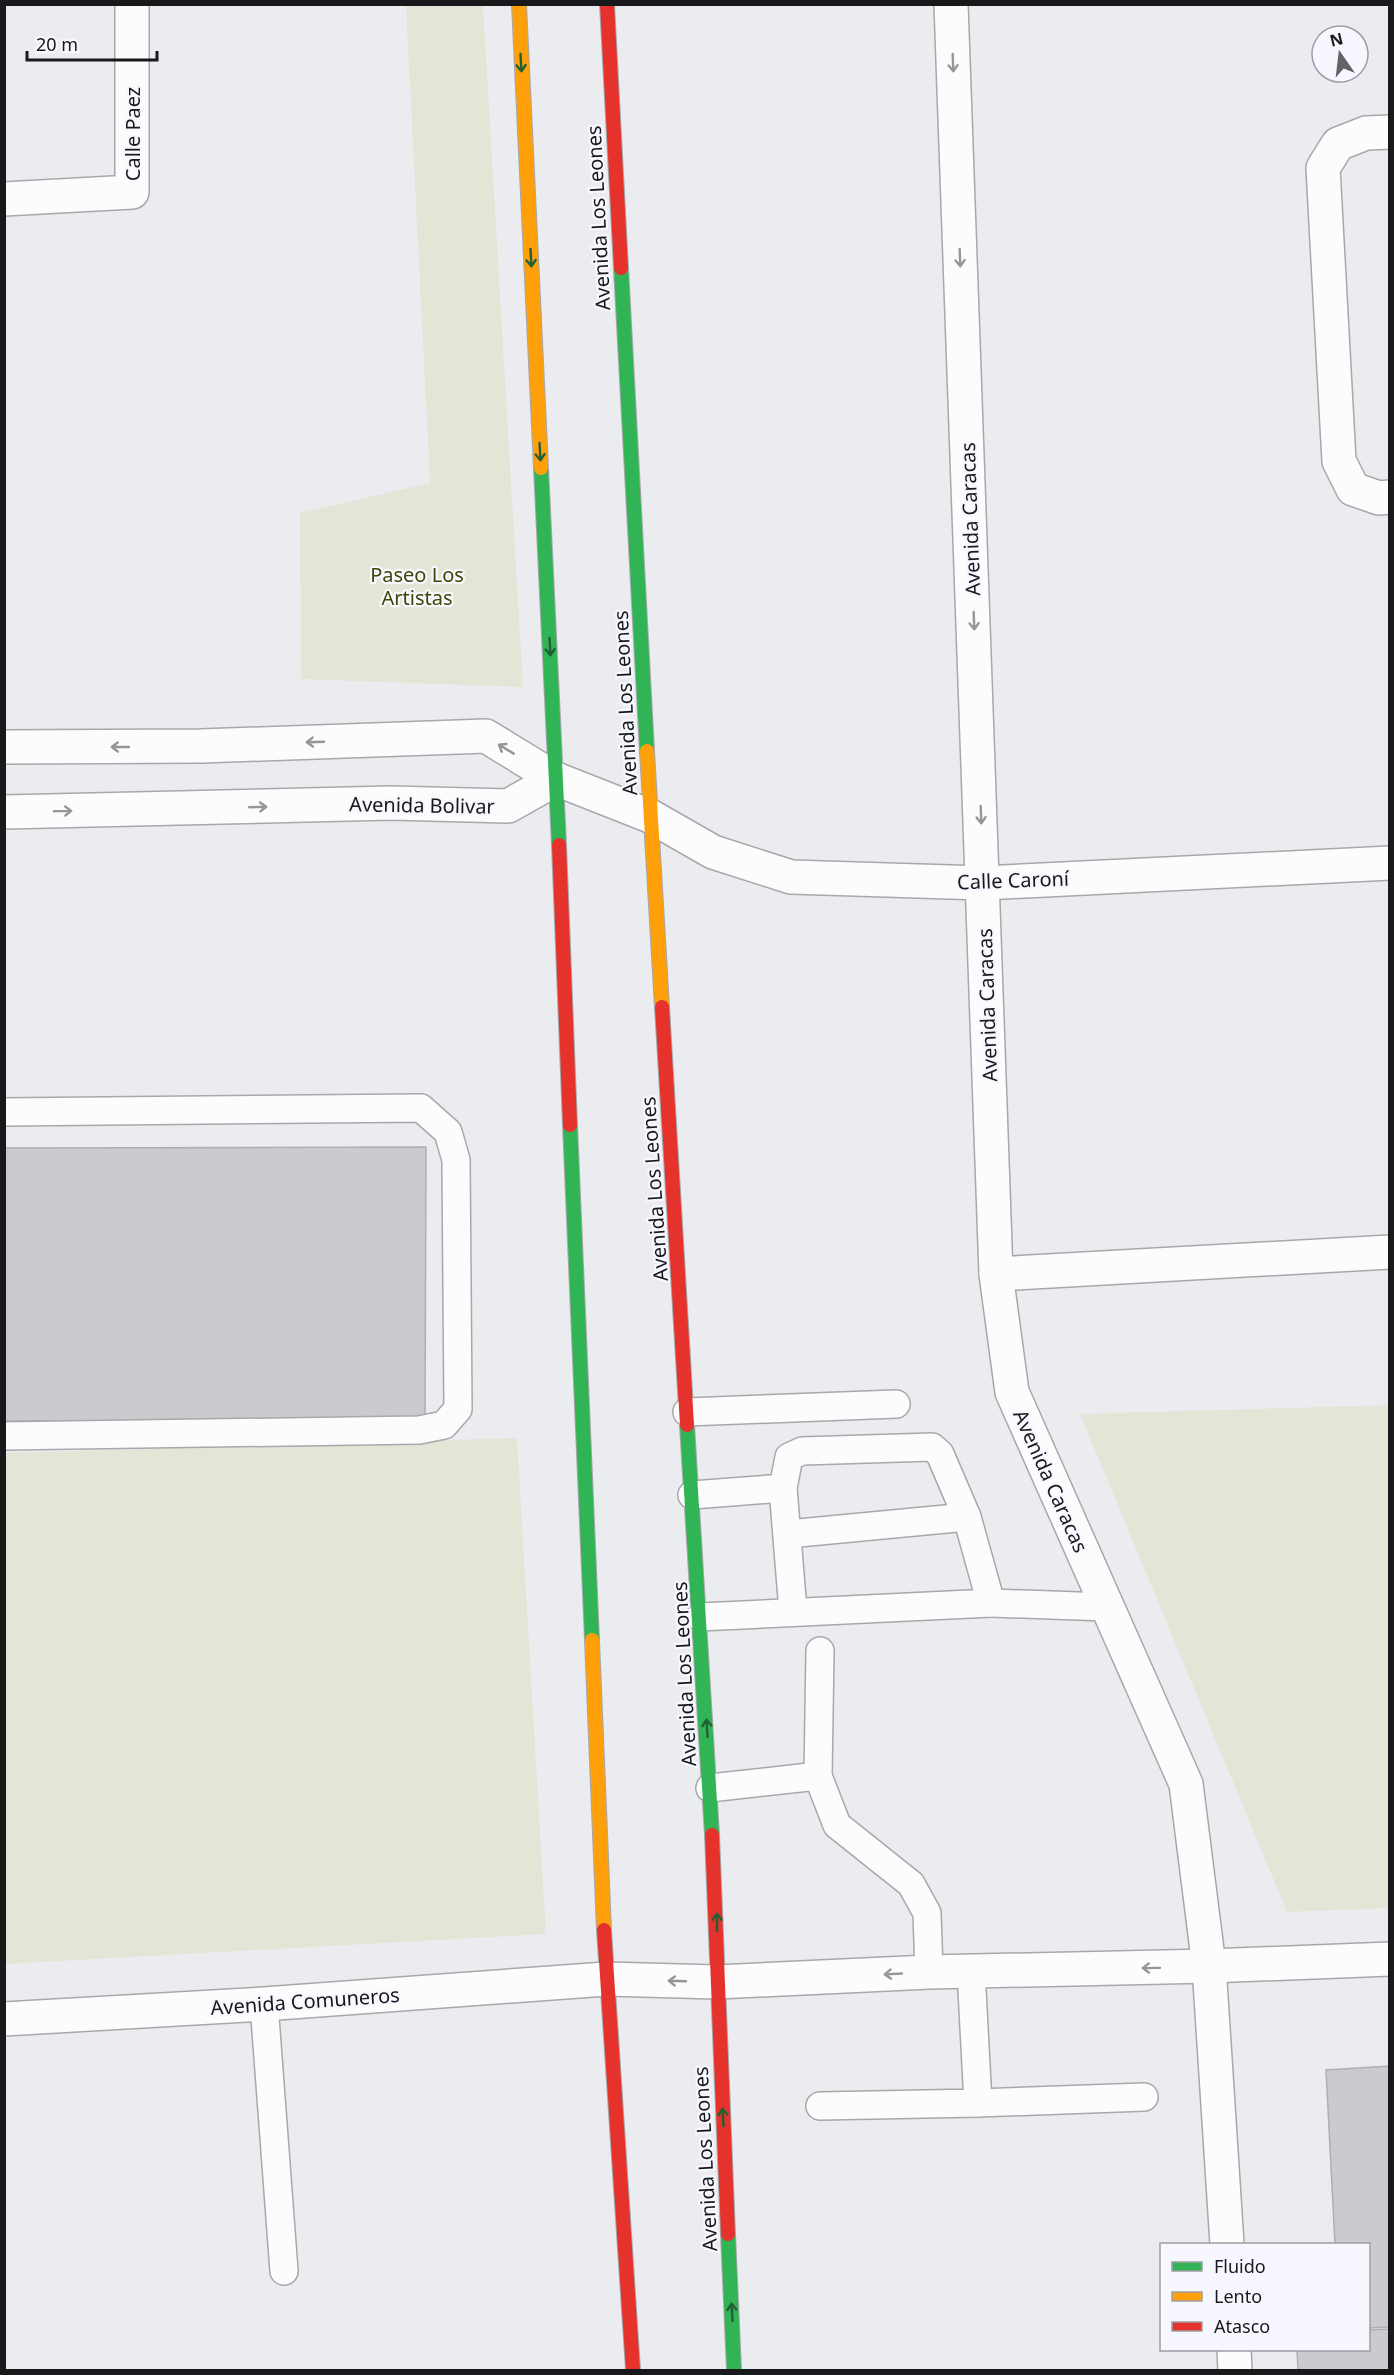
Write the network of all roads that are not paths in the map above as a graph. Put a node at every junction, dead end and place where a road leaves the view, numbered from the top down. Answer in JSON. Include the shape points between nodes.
{"nodes":[{"id":1,"x":132,"y":4,"type":"edge"},
{"id":2,"x":519,"y":4,"type":"edge"},
{"id":3,"x":607,"y":4,"type":"edge"},
{"id":4,"x":951,"y":4,"type":"edge"},
{"id":5,"x":1389,"y":132,"type":"edge"},
{"id":6,"x":4,"y":199,"type":"edge"},
{"id":7,"x":1389,"y":497,"type":"edge"},
{"id":8,"x":4,"y":747,"type":"edge"},
{"id":9,"x":556,"y":779,"type":"junction"},
{"id":10,"x":4,"y":812,"type":"edge"},
{"id":11,"x":650,"y":816,"type":"junction"},
{"id":12,"x":1389,"y":863,"type":"edge"},
{"id":13,"x":984,"y":883,"type":"junction"},
{"id":14,"x":4,"y":1112,"type":"edge"},
{"id":15,"x":1389,"y":1251,"type":"edge"},
{"id":16,"x":996,"y":1274,"type":"junction"},
{"id":17,"x":896,"y":1404,"type":"dead end"},
{"id":18,"x":687,"y":1412,"type":"junction"},
{"id":19,"x":4,"y":1436,"type":"edge"},
{"id":20,"x":783,"y":1488,"type":"junction"},
{"id":21,"x":692,"y":1495,"type":"junction"},
{"id":22,"x":967,"y":1517,"type":"junction"},
{"id":23,"x":788,"y":1534,"type":"junction"},
{"id":24,"x":991,"y":1603,"type":"junction"},
{"id":25,"x":1107,"y":1607,"type":"junction"},
{"id":26,"x":793,"y":1611,"type":"junction"},
{"id":27,"x":700,"y":1617,"type":"junction"},
{"id":28,"x":820,"y":1651,"type":"dead end"},
{"id":29,"x":818,"y":1776,"type":"junction"},
{"id":30,"x":710,"y":1788,"type":"junction"},
{"id":31,"x":1389,"y":1959,"type":"edge"},
{"id":32,"x":1209,"y":1966,"type":"junction"},
{"id":33,"x":971,"y":1971,"type":"junction"},
{"id":34,"x":929,"y":1972,"type":"junction"},
{"id":35,"x":606,"y":1979,"type":"junction"},
{"id":36,"x":717,"y":1982,"type":"junction"},
{"id":37,"x":264,"y":2004,"type":"junction"},
{"id":38,"x":4,"y":2019,"type":"edge"},
{"id":39,"x":1144,"y":2097,"type":"dead end"},
{"id":40,"x":978,"y":2103,"type":"junction"},
{"id":41,"x":820,"y":2106,"type":"dead end"},
{"id":42,"x":1227,"y":2243,"type":"edge"},
{"id":43,"x":284,"y":2271,"type":"dead end"},
{"id":44,"x":1234,"y":2351,"type":"edge"},
{"id":45,"x":633,"y":2370,"type":"edge"},
{"id":46,"x":734,"y":2370,"type":"edge"},
{"id":47,"x":1235,"y":2370,"type":"edge"}],
"edges":[{"from":1,"to":6,"type":"street","name":"Calle Paez","via":[[132,192]]},
{"from":2,"to":9,"type":"street","one_way":true},
{"from":3,"to":11,"type":"street","name":"Avenida Los Leones"},
{"from":4,"to":13,"type":"street","name":"Avenida Caracas","one_way":true},
{"from":5,"to":7,"type":"street","via":[[1366,133],[1338,144],[1323,168],[1339,461],[1353,489],[1379,498]]},
{"from":9,"to":8,"type":"street","one_way":true,"via":[[486,736],[201,747]]},
{"from":10,"to":9,"type":"street","name":"Avenida Bolivar","one_way":true,"via":[[391,803],[508,806]]},
{"from":9,"to":11,"type":"street","name":"Calle Caroní"},
{"from":9,"to":35,"type":"street"},
{"from":11,"to":13,"type":"street","name":"Calle Caroní","via":[[713,852],[791,877]]},
{"from":11,"to":18,"type":"street","name":"Avenida Los Leones"},
{"from":12,"to":13,"type":"street","name":"Calle Caroní"},
{"from":13,"to":16,"type":"street","name":"Avenida Caracas"},
{"from":14,"to":19,"type":"lane","via":[[421,1108],[448,1132],[456,1160],[458,1408],[444,1425],[419,1430]]},
{"from":15,"to":16,"type":"street"},
{"from":16,"to":25,"type":"street","name":"Avenida Caracas","via":[[1012,1392]]},
{"from":17,"to":18,"type":"lane"},
{"from":18,"to":21,"type":"street","name":"Avenida Los Leones"},
{"from":20,"to":21,"type":"lane"},
{"from":20,"to":22,"type":"lane","via":[[789,1457],[802,1451],[932,1447],[940,1454]]},
{"from":20,"to":23,"type":"lane"},
{"from":21,"to":27,"type":"street","name":"Avenida Los Leones"},
{"from":22,"to":23,"type":"lane"},
{"from":22,"to":24,"type":"lane"},
{"from":23,"to":26,"type":"lane"},
{"from":24,"to":25,"type":"lane"},
{"from":24,"to":26,"type":"lane"},
{"from":25,"to":32,"type":"street","name":"Avenida Caracas","via":[[1186,1784]]},
{"from":26,"to":27,"type":"lane"},
{"from":30,"to":27,"type":"street","name":"Avenida Los Leones","one_way":true},
{"from":28,"to":29,"type":"lane"},
{"from":29,"to":30,"type":"lane"},
{"from":29,"to":34,"type":"lane","via":[[837,1825],[911,1884],[927,1913]]},
{"from":36,"to":30,"type":"street","name":"Avenida Los Leones","one_way":true},
{"from":31,"to":32,"type":"street","name":"Avenida Comuneros"},
{"from":32,"to":33,"type":"street","name":"Avenida Comuneros","one_way":true},
{"from":32,"to":42,"type":"street","name":"Avenida Caracas"},
{"from":33,"to":34,"type":"street","name":"Avenida Comuneros"},
{"from":33,"to":40,"type":"lane"},
{"from":34,"to":36,"type":"street","name":"Avenida Comuneros","one_way":true},
{"from":36,"to":35,"type":"street","name":"Avenida Comuneros","one_way":true},
{"from":35,"to":37,"type":"street","name":"Avenida Comuneros"},
{"from":35,"to":45,"type":"street"},
{"from":46,"to":36,"type":"street","name":"Avenida Los Leones","one_way":true},
{"from":37,"to":38,"type":"street","name":"Avenida Comuneros"},
{"from":37,"to":43,"type":"lane"},
{"from":39,"to":40,"type":"lane"},
{"from":40,"to":41,"type":"lane"},
{"from":44,"to":47,"type":"street"}]}
